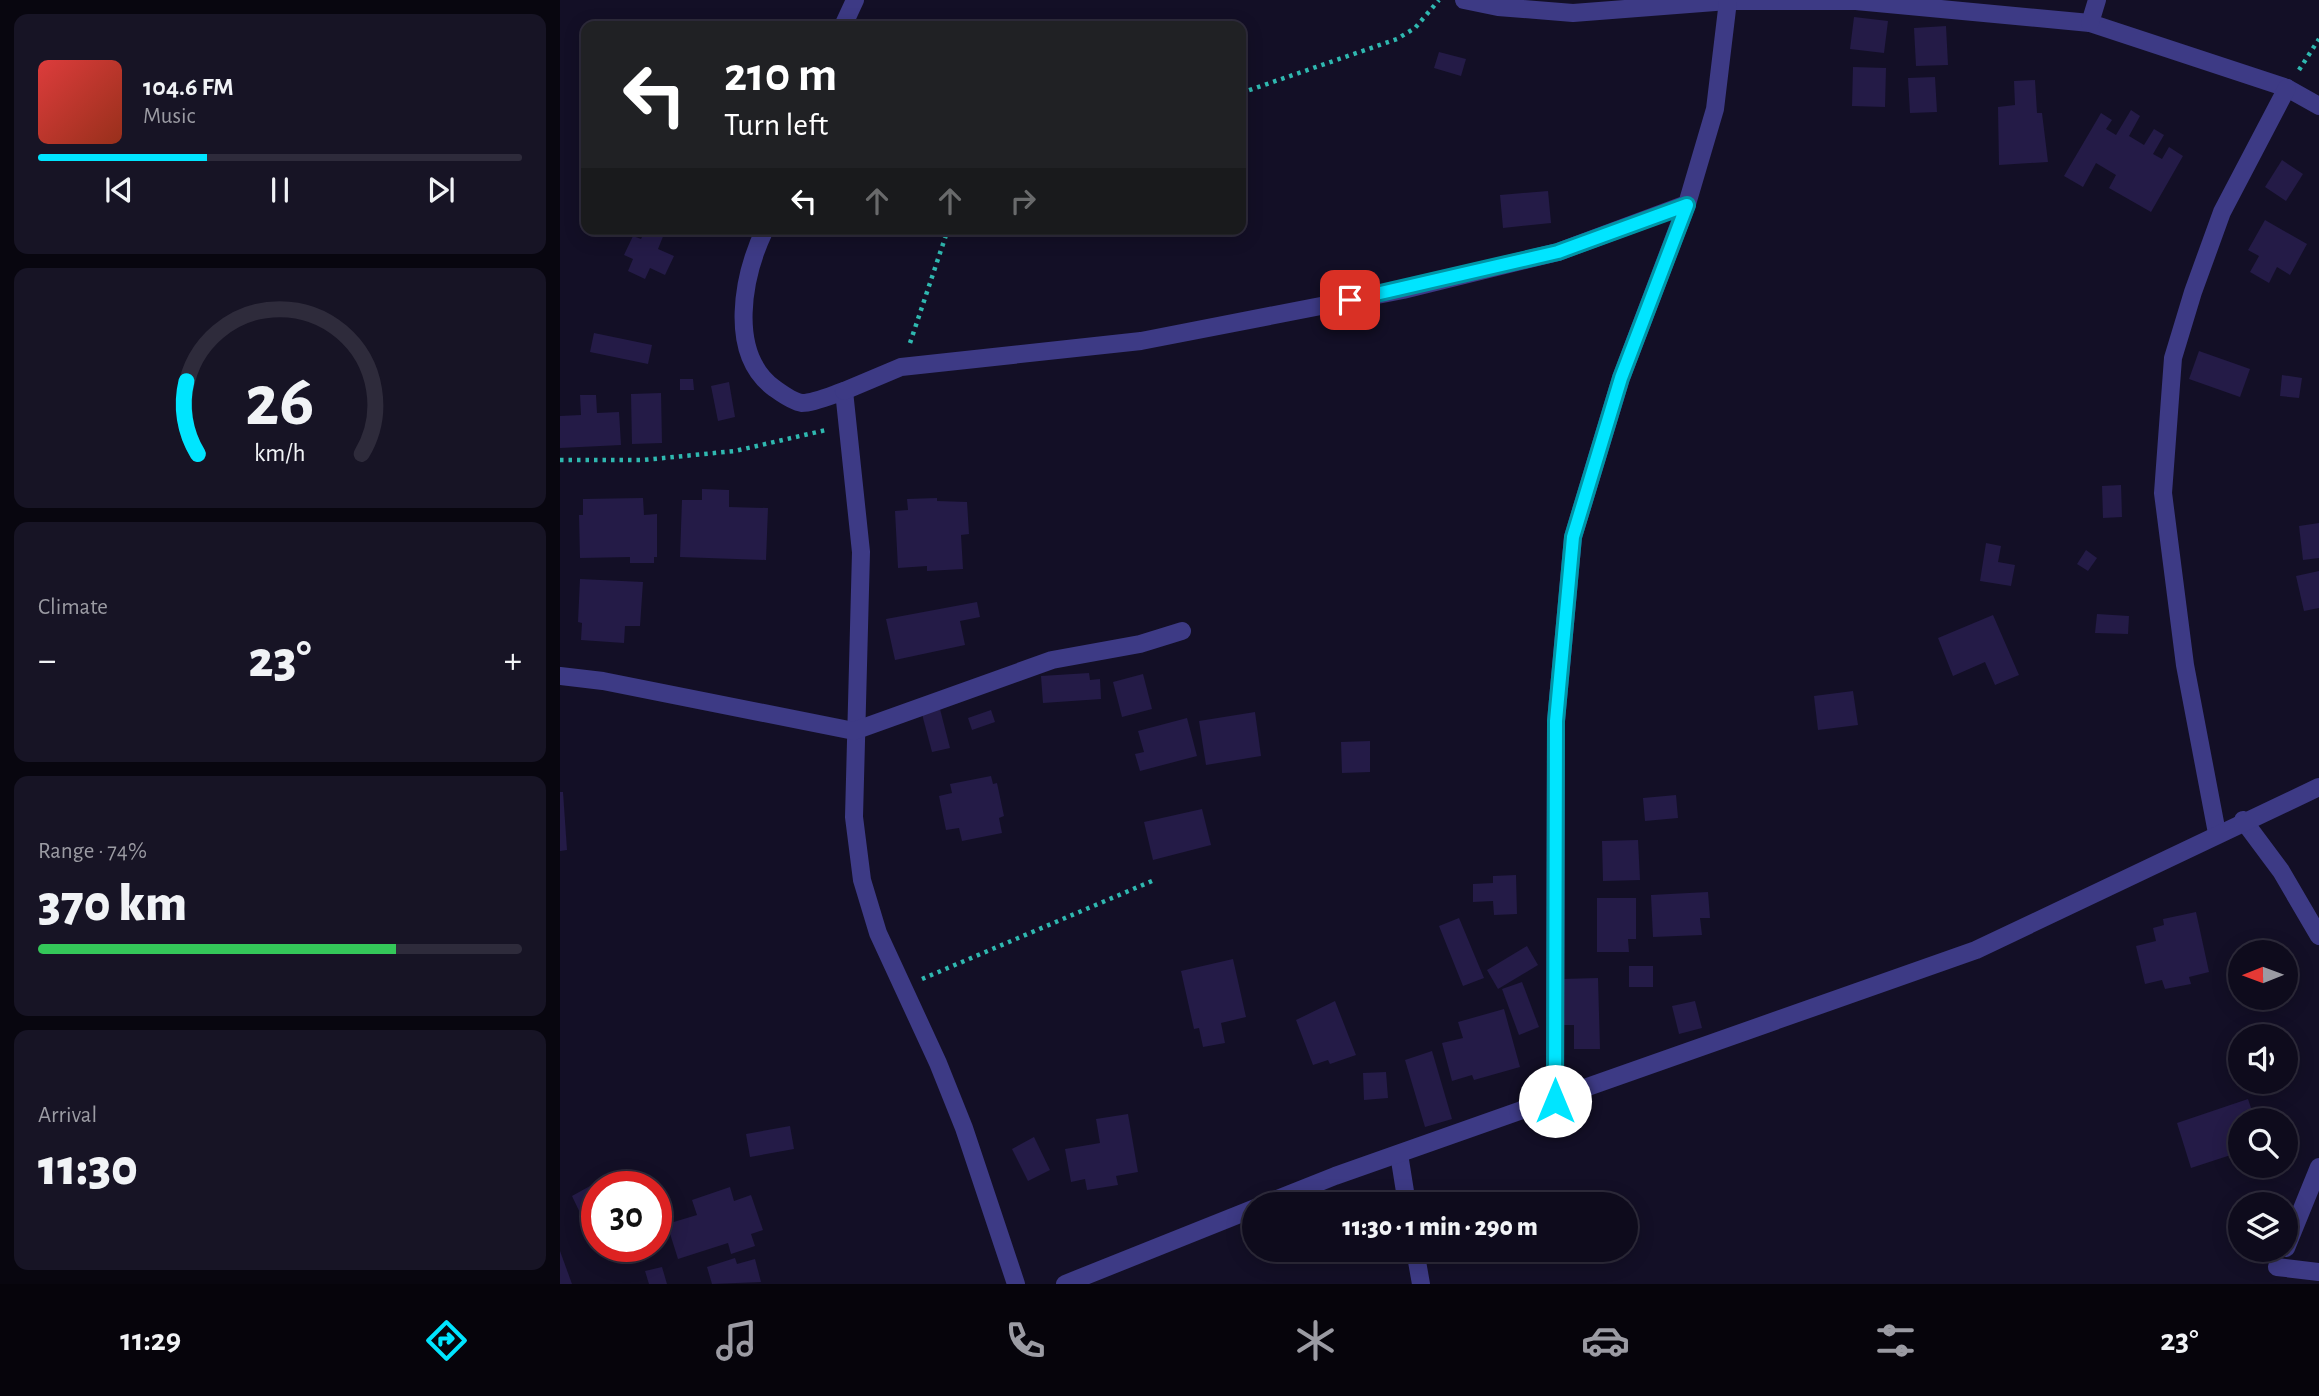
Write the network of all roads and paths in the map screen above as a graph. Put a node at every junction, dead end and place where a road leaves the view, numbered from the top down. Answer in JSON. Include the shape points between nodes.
{"nodes":[{"id":1,"x":855,"y":0,"type":"edge"},
{"id":2,"x":1438,"y":0,"type":"edge"},
{"id":3,"x":1464,"y":0,"type":"edge"},
{"id":4,"x":2097,"y":0,"type":"edge"},
{"id":5,"x":1728,"y":1,"type":"edge"},
{"id":6,"x":1856,"y":1,"type":"edge"},
{"id":7,"x":1575,"y":6,"type":"edge"},
{"id":8,"x":845,"y":21,"type":"edge"},
{"id":9,"x":2090,"y":23,"type":"junction"},
{"id":10,"x":2319,"y":39,"type":"edge"},
{"id":11,"x":2287,"y":88,"type":"junction"},
{"id":12,"x":1246,"y":91,"type":"edge"},
{"id":13,"x":2319,"y":106,"type":"edge"},
{"id":14,"x":1687,"y":205,"type":"junction"},
{"id":15,"x":763,"y":235,"type":"edge"},
{"id":16,"x":946,"y":235,"type":"edge"},
{"id":17,"x":901,"y":367,"type":"junction"},
{"id":18,"x":844,"y":391,"type":"junction"},
{"id":19,"x":846,"y":426,"type":"junction"},
{"id":20,"x":560,"y":460,"type":"edge"},
{"id":21,"x":1182,"y":631,"type":"dead end"},
{"id":22,"x":560,"y":676,"type":"edge"},
{"id":23,"x":855,"y":731,"type":"junction"},
{"id":24,"x":2319,"y":787,"type":"edge"},
{"id":25,"x":2243,"y":820,"type":"junction"},
{"id":26,"x":2217,"y":833,"type":"junction"},
{"id":27,"x":1152,"y":881,"type":"dead end"},
{"id":28,"x":2319,"y":936,"type":"edge"},
{"id":29,"x":902,"y":987,"type":"junction"},
{"id":30,"x":1555,"y":1101,"type":"junction"},
{"id":31,"x":1399,"y":1154,"type":"junction"},
{"id":32,"x":2319,"y":1167,"type":"edge"},
{"id":33,"x":1297,"y":1192,"type":"edge"},
{"id":34,"x":1406,"y":1192,"type":"edge"},
{"id":35,"x":1242,"y":1213,"type":"edge"},
{"id":36,"x":2298,"y":1218,"type":"edge"},
{"id":37,"x":1417,"y":1262,"type":"edge"},
{"id":38,"x":2279,"y":1262,"type":"edge"},
{"id":39,"x":2277,"y":1267,"type":"junction"},
{"id":40,"x":2319,"y":1272,"type":"edge"},
{"id":41,"x":1016,"y":1284,"type":"edge"},
{"id":42,"x":1065,"y":1284,"type":"edge"},
{"id":43,"x":1421,"y":1284,"type":"edge"},
{"id":44,"x":2269,"y":1284,"type":"edge"}],
"edges":[{"from":1,"to":8,"type":"street"},
{"from":2,"to":12,"type":"path","via":[[1415,28],[1397,38]]},
{"from":3,"to":7,"type":"street","via":[[1498,7]]},
{"from":4,"to":9,"type":"street"},
{"from":5,"to":6,"type":"street"},
{"from":5,"to":7,"type":"street"},
{"from":5,"to":14,"type":"street","via":[[1715,109]]},
{"from":6,"to":9,"type":"street"},
{"from":9,"to":11,"type":"street"},
{"from":10,"to":11,"type":"path"},
{"from":11,"to":13,"type":"street"},
{"from":11,"to":26,"type":"street","via":[[2222,212],[2173,358],[2163,492],[2185,665]]},
{"from":14,"to":17,"type":"street","via":[[1558,252],[1403,290],[1141,341]]},
{"from":14,"to":30,"type":"street","via":[[1621,378],[1573,537],[1556,721]]},
{"from":15,"to":18,"type":"street","via":[[746,280],[744,326],[751,361],[763,380],[802,403]]},
{"from":16,"to":17,"type":"path"},
{"from":17,"to":18,"type":"street"},
{"from":18,"to":19,"type":"street"},
{"from":19,"to":20,"type":"path","via":[[734,451],[643,460]]},
{"from":19,"to":23,"type":"street","via":[[861,552]]},
{"from":21,"to":23,"type":"street","via":[[1140,644],[1052,660]]},
{"from":22,"to":23,"type":"street"},
{"from":23,"to":29,"type":"street","via":[[855,817],[862,880],[878,933]]},
{"from":24,"to":25,"type":"street"},
{"from":25,"to":26,"type":"street"},
{"from":25,"to":28,"type":"street","via":[[2281,871]]},
{"from":26,"to":30,"type":"street","via":[[2096,896],[1976,950]]},
{"from":27,"to":29,"type":"path"},
{"from":29,"to":41,"type":"street","via":[[964,1128]]},
{"from":30,"to":31,"type":"street"},
{"from":31,"to":33,"type":"street"},
{"from":31,"to":34,"type":"street"},
{"from":32,"to":36,"type":"street"},
{"from":35,"to":42,"type":"street"},
{"from":37,"to":43,"type":"street"},
{"from":38,"to":39,"type":"street"},
{"from":39,"to":40,"type":"street"},
{"from":39,"to":44,"type":"street"}]}
